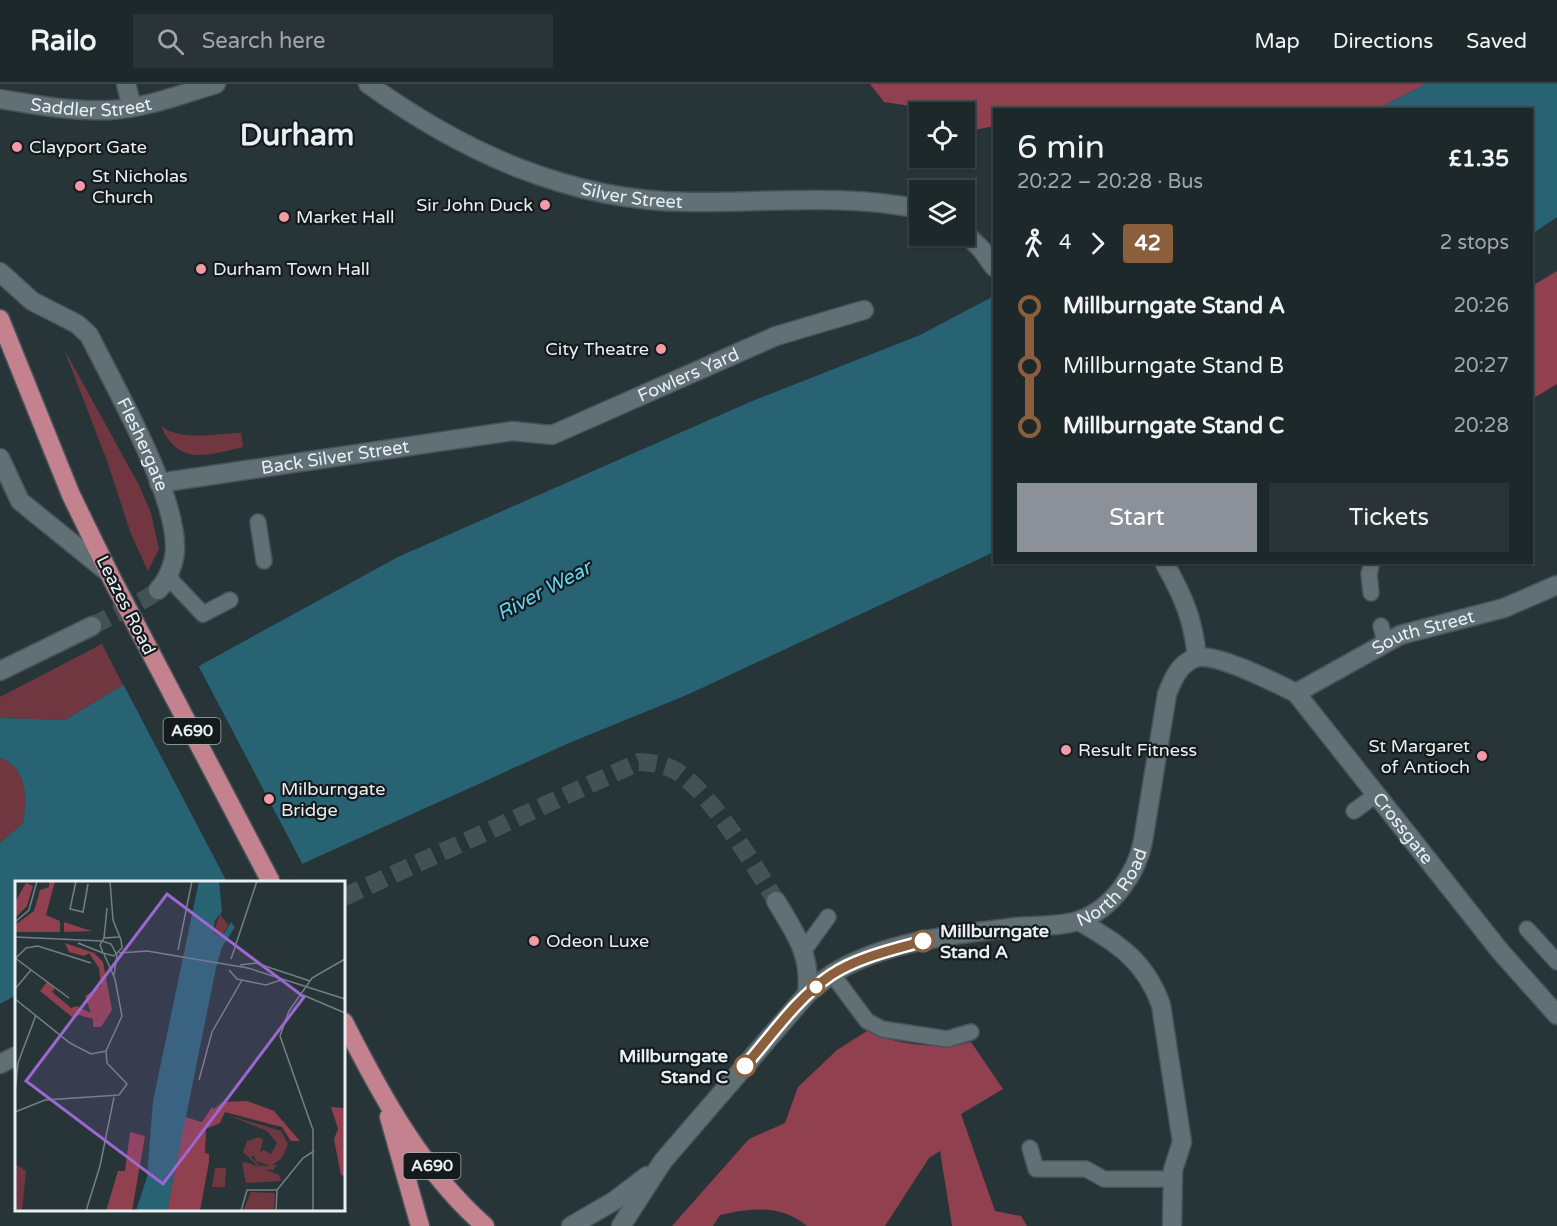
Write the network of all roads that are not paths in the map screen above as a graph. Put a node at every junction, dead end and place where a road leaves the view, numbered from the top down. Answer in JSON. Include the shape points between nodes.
{"nodes":[{"id":1,"x":126,"y":84,"type":"edge"},
{"id":2,"x":216,"y":84,"type":"edge"},
{"id":3,"x":368,"y":84,"type":"edge"},
{"id":4,"x":0,"y":99,"type":"edge"},
{"id":5,"x":132,"y":107,"type":"junction"},
{"id":6,"x":909,"y":207,"type":"edge"},
{"id":7,"x":975,"y":243,"type":"edge"},
{"id":8,"x":993,"y":266,"type":"edge"},
{"id":9,"x":0,"y":272,"type":"edge"},
{"id":10,"x":864,"y":310,"type":"dead end"},
{"id":11,"x":0,"y":319,"type":"edge"},
{"id":12,"x":512,"y":431,"type":"joint"},
{"id":13,"x":0,"y":458,"type":"edge"},
{"id":14,"x":159,"y":483,"type":"junction"},
{"id":15,"x":258,"y":522,"type":"dead end"},
{"id":16,"x":264,"y":561,"type":"dead end"},
{"id":17,"x":1165,"y":564,"type":"edge"},
{"id":18,"x":1372,"y":564,"type":"edge"},
{"id":19,"x":111,"y":576,"type":"junction"},
{"id":20,"x":163,"y":583,"type":"joint"},
{"id":21,"x":1557,"y":585,"type":"edge"},
{"id":22,"x":1371,"y":593,"type":"dead end"},
{"id":23,"x":230,"y":600,"type":"dead end"},
{"id":24,"x":92,"y":626,"type":"tunnel mouth"},
{"id":25,"x":1197,"y":657,"type":"junction"},
{"id":26,"x":0,"y":671,"type":"edge"},
{"id":27,"x":1296,"y":693,"type":"junction"},
{"id":28,"x":1377,"y":794,"type":"junction"},
{"id":29,"x":1354,"y":811,"type":"dead end"},
{"id":30,"x":270,"y":881,"type":"edge"},
{"id":31,"x":776,"y":901,"type":"tunnel mouth"},
{"id":32,"x":828,"y":917,"type":"dead end"},
{"id":33,"x":1079,"y":921,"type":"junction"},
{"id":34,"x":1527,"y":929,"type":"dead end"},
{"id":35,"x":804,"y":950,"type":"junction"},
{"id":36,"x":1557,"y":962,"type":"edge"},
{"id":37,"x":832,"y":974,"type":"junction"},
{"id":38,"x":807,"y":994,"type":"junction"},
{"id":39,"x":1557,"y":1015,"type":"edge"},
{"id":40,"x":345,"y":1024,"type":"edge"},
{"id":41,"x":971,"y":1032,"type":"dead end"},
{"id":42,"x":15,"y":1056,"type":"edge"},
{"id":43,"x":0,"y":1064,"type":"edge"},
{"id":44,"x":384,"y":1101,"type":"junction"},
{"id":45,"x":1030,"y":1148,"type":"dead end"},
{"id":46,"x":663,"y":1161,"type":"junction"},
{"id":47,"x":1173,"y":1179,"type":"junction"},
{"id":48,"x":420,"y":1226,"type":"edge"},
{"id":49,"x":485,"y":1226,"type":"edge"},
{"id":50,"x":571,"y":1226,"type":"edge"},
{"id":51,"x":621,"y":1226,"type":"edge"},
{"id":52,"x":1172,"y":1226,"type":"edge"}],
"edges":[{"from":1,"to":5,"type":"street"},
{"from":2,"to":5,"type":"street","name":"Saddler Street"},
{"from":3,"to":6,"type":"street","name":"Silver Street","via":[[403,109],[502,163],[607,194],[686,202],[848,199]]},
{"from":4,"to":5,"type":"street","name":"Saddler Street","via":[[62,108]]},
{"from":7,"to":8,"type":"street"},
{"from":9,"to":14,"type":"street","name":"Fleshergate","via":[[32,301],[77,324],[89,335]]},
{"from":10,"to":12,"type":"street","name":"Fowlers Yard","via":[[776,336],[552,435]]},
{"from":11,"to":19,"type":"highway","name":"Leazes Road","number":"A690","via":[[71,495]]},
{"from":12,"to":14,"type":"street","name":"Back Silver Street","via":[[250,475]]},
{"from":13,"to":19,"type":"street","via":[[20,501]]},
{"from":14,"to":20,"type":"street","name":"Fleshergate","via":[[175,547]]},
{"from":15,"to":16,"type":"lane"},
{"from":17,"to":25,"type":"street","via":[[1188,608]]},
{"from":18,"to":22,"type":"lane"},
{"from":19,"to":30,"type":"highway","name":"Leazes Road","number":"A690","bridge":true},
{"from":20,"to":23,"type":"lane","via":[[203,614]]},
{"from":21,"to":27,"type":"street","name":"South Street","via":[[1504,608],[1400,635],[1383,634]]},
{"from":24,"to":26,"type":"street"},
{"from":25,"to":27,"type":"street","name":"Crossgate","via":[[1261,675]]},
{"from":25,"to":33,"type":"street","name":"North Road","via":[[1174,676],[1167,694],[1137,865],[1105,905]]},
{"from":27,"to":28,"type":"street","name":"Crossgate"},
{"from":28,"to":29,"type":"lane"},
{"from":28,"to":39,"type":"street","name":"Crossgate","via":[[1500,951]]},
{"from":31,"to":35,"type":"street"},
{"from":32,"to":35,"type":"lane"},
{"from":33,"to":37,"type":"street","via":[[923,941],[875,955]]},
{"from":33,"to":47,"type":"street","name":"North Road","via":[[1130,954],[1154,984],[1161,1005],[1182,1142]]},
{"from":34,"to":36,"type":"lane"},
{"from":35,"to":38,"type":"street","via":[[810,973]]},
{"from":37,"to":38,"type":"street"},
{"from":37,"to":41,"type":"lane","via":[[867,1021],[882,1029],[947,1039]]},
{"from":38,"to":46,"type":"street"},
{"from":40,"to":44,"type":"highway","number":"A690"},
{"from":42,"to":43,"type":"street"},
{"from":44,"to":48,"type":"highway","number":"A690"},
{"from":44,"to":49,"type":"highway","number":"A690","via":[[454,1194]]},
{"from":45,"to":47,"type":"lane","via":[[1036,1169],[1086,1169],[1104,1179]]},
{"from":46,"to":50,"type":"street","via":[[614,1201]]},
{"from":46,"to":51,"type":"street"},
{"from":47,"to":52,"type":"street","name":"North Road"}]}
